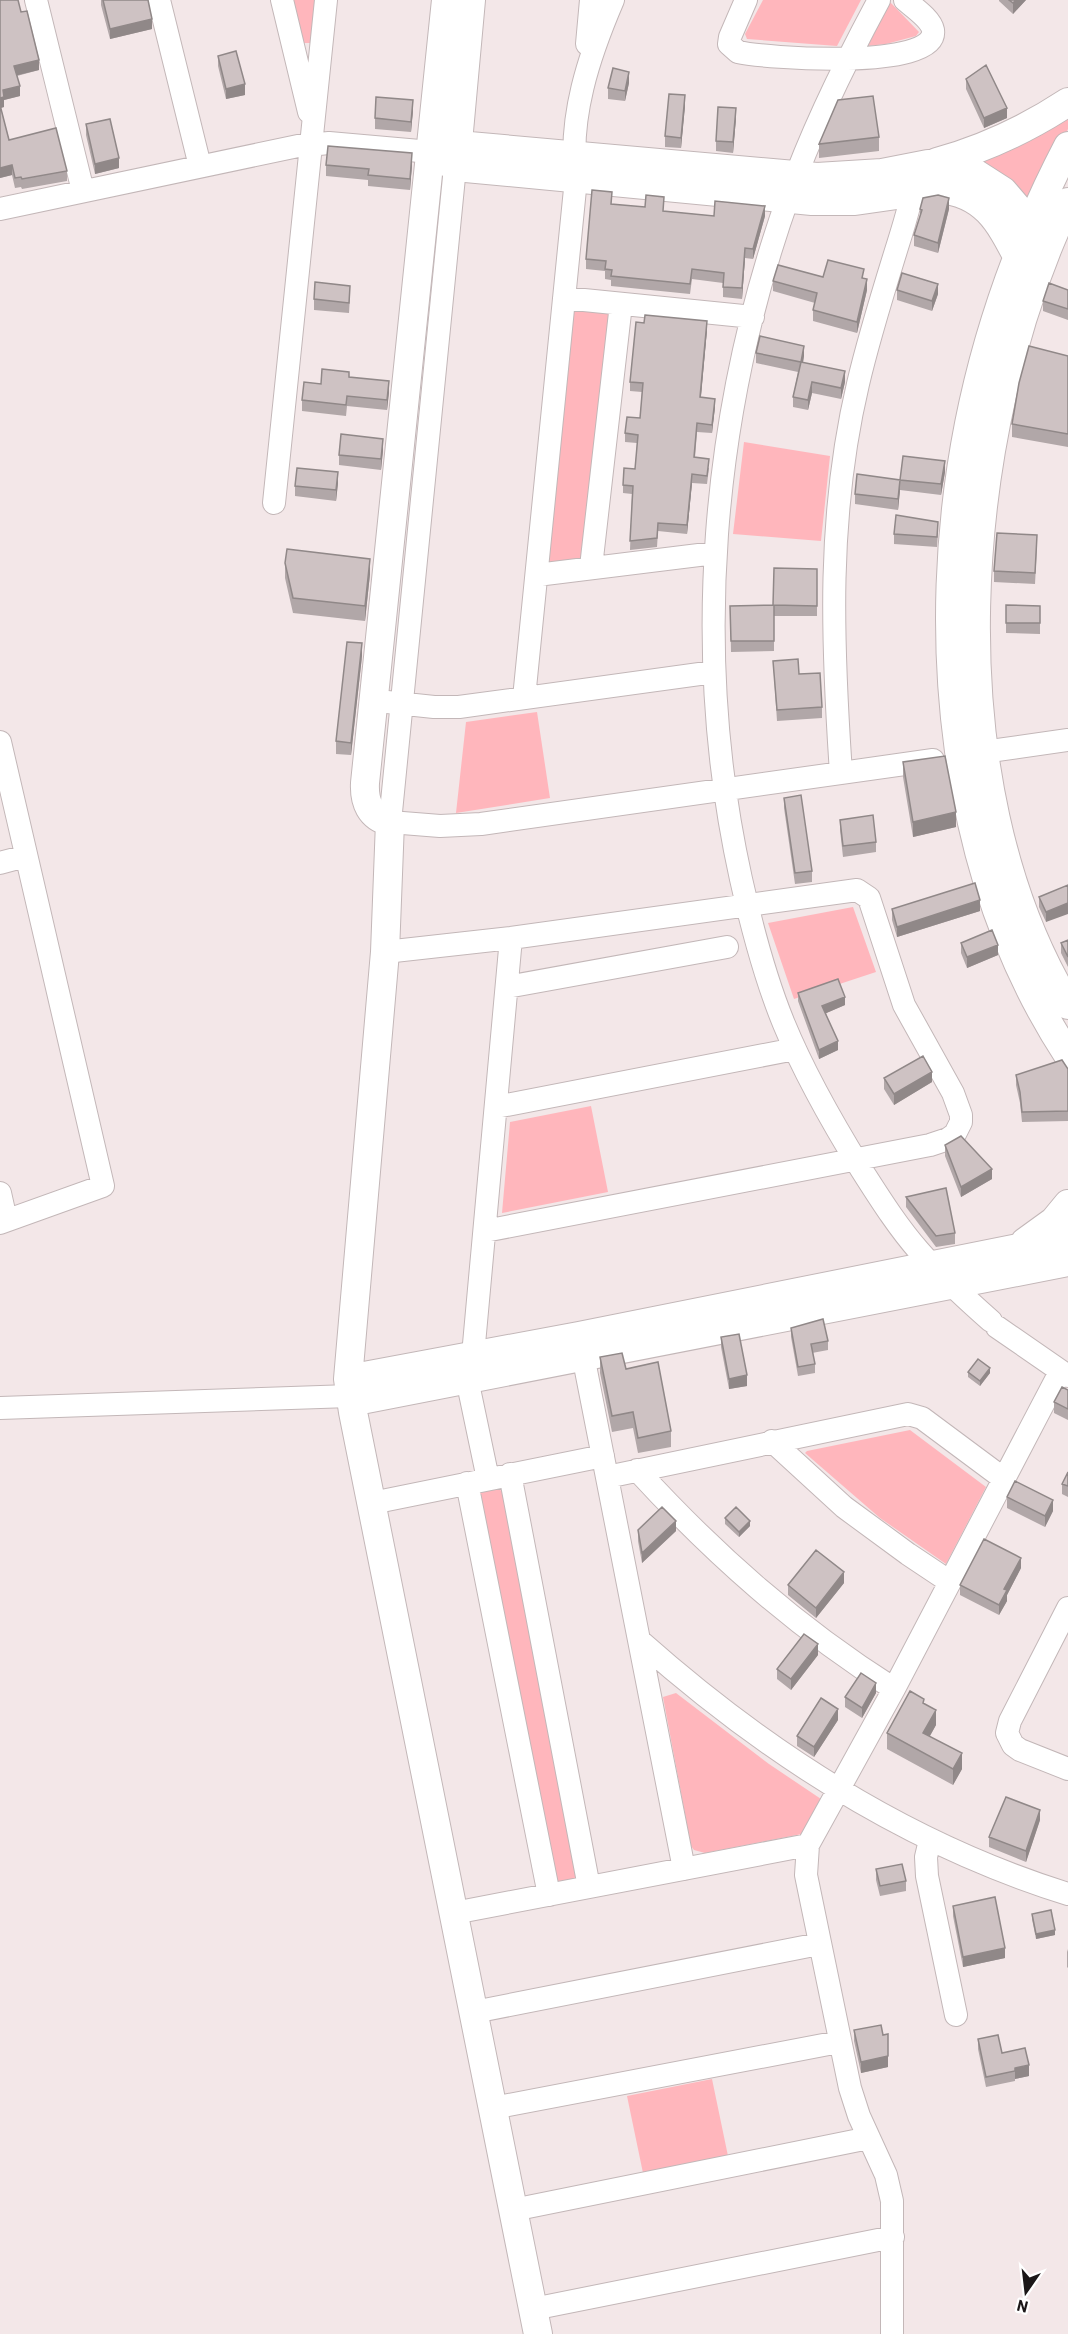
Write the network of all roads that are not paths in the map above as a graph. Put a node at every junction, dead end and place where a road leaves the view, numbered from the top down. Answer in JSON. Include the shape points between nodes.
{"nodes":[{"id":1,"x":36,"y":0,"type":"edge"},
{"id":2,"x":159,"y":0,"type":"edge"},
{"id":3,"x":282,"y":0,"type":"edge"},
{"id":4,"x":326,"y":0,"type":"edge"},
{"id":5,"x":446,"y":0,"type":"edge"},
{"id":6,"x":471,"y":0,"type":"edge"},
{"id":7,"x":591,"y":0,"type":"edge"},
{"id":8,"x":613,"y":0,"type":"edge"},
{"id":9,"x":746,"y":0,"type":"edge"},
{"id":10,"x":879,"y":0,"type":"edge"},
{"id":11,"x":905,"y":0,"type":"edge"},
{"id":12,"x":848,"y":60,"type":"junction"},
{"id":13,"x":584,"y":78,"type":"junction"},
{"id":14,"x":1068,"y":102,"type":"edge"},
{"id":15,"x":313,"y":136,"type":"junction"},
{"id":16,"x":1068,"y":146,"type":"edge"},
{"id":17,"x":448,"y":155,"type":"junction"},
{"id":18,"x":200,"y":166,"type":"junction"},
{"id":19,"x":575,"y":167,"type":"junction"},
{"id":20,"x":919,"y":174,"type":"junction"},
{"id":21,"x":792,"y":187,"type":"junction"},
{"id":22,"x":83,"y":191,"type":"junction"},
{"id":23,"x":1068,"y":202,"type":"edge"},
{"id":24,"x":0,"y":209,"type":"edge"},
{"id":25,"x":1029,"y":229,"type":"junction"},
{"id":26,"x":1031,"y":258,"type":"junction"},
{"id":27,"x":564,"y":298,"type":"junction"},
{"id":28,"x":621,"y":304,"type":"junction"},
{"id":29,"x":753,"y":317,"type":"junction"},
{"id":30,"x":274,"y":503,"type":"dead end"},
{"id":31,"x":715,"y":553,"type":"junction"},
{"id":32,"x":591,"y":567,"type":"junction"},
{"id":33,"x":537,"y":575,"type":"junction"},
{"id":34,"x":714,"y":672,"type":"junction"},
{"id":35,"x":524,"y":698,"type":"junction"},
{"id":36,"x":373,"y":701,"type":"junction"},
{"id":37,"x":402,"y":704,"type":"junction"},
{"id":38,"x":1068,"y":740,"type":"edge"},
{"id":39,"x":972,"y":754,"type":"junction"},
{"id":40,"x":1,"y":755,"type":"edge"},
{"id":41,"x":841,"y":773,"type":"junction"},
{"id":42,"x":724,"y":789,"type":"junction"},
{"id":43,"x":390,"y":822,"type":"junction"},
{"id":44,"x":26,"y":856,"type":"junction"},
{"id":45,"x":0,"y":863,"type":"edge"},
{"id":46,"x":747,"y":904,"type":"junction"},
{"id":47,"x":511,"y":938,"type":"junction"},
{"id":48,"x":727,"y":947,"type":"dead end"},
{"id":49,"x":385,"y":952,"type":"junction"},
{"id":50,"x":507,"y":987,"type":"junction"},
{"id":51,"x":1068,"y":1005,"type":"edge"},
{"id":52,"x":795,"y":1048,"type":"junction"},
{"id":53,"x":1068,"y":1055,"type":"edge"},
{"id":54,"x":496,"y":1107,"type":"junction"},
{"id":55,"x":855,"y":1159,"type":"junction"},
{"id":56,"x":0,"y":1193,"type":"edge"},
{"id":57,"x":1068,"y":1204,"type":"edge"},
{"id":58,"x":3,"y":1221,"type":"edge"},
{"id":59,"x":485,"y":1231,"type":"junction"},
{"id":60,"x":1068,"y":1238,"type":"edge"},
{"id":61,"x":1013,"y":1248,"type":"junction"},
{"id":62,"x":1068,"y":1262,"type":"edge"},
{"id":63,"x":940,"y":1274,"type":"junction"},
{"id":64,"x":581,"y":1346,"type":"junction"},
{"id":65,"x":470,"y":1367,"type":"junction"},
{"id":66,"x":1064,"y":1374,"type":"edge"},
{"id":67,"x":349,"y":1393,"type":"junction"},
{"id":68,"x":0,"y":1408,"type":"edge"},
{"id":69,"x":772,"y":1441,"type":"junction"},
{"id":70,"x":605,"y":1466,"type":"junction"},
{"id":71,"x":637,"y":1470,"type":"junction"},
{"id":72,"x":488,"y":1479,"type":"junction"},
{"id":73,"x":1004,"y":1479,"type":"junction"},
{"id":74,"x":372,"y":1503,"type":"junction"},
{"id":75,"x":950,"y":1582,"type":"junction"},
{"id":76,"x":1068,"y":1608,"type":"edge"},
{"id":77,"x":640,"y":1641,"type":"junction"},
{"id":78,"x":894,"y":1689,"type":"junction"},
{"id":79,"x":1068,"y":1769,"type":"edge"},
{"id":80,"x":840,"y":1790,"type":"junction"},
{"id":81,"x":930,"y":1840,"type":"junction"},
{"id":82,"x":808,"y":1845,"type":"junction"},
{"id":83,"x":684,"y":1869,"type":"junction"},
{"id":84,"x":590,"y":1887,"type":"junction"},
{"id":85,"x":1068,"y":1894,"type":"edge"},
{"id":86,"x":549,"y":1895,"type":"junction"},
{"id":87,"x":454,"y":1913,"type":"junction"},
{"id":88,"x":819,"y":1944,"type":"junction"},
{"id":89,"x":474,"y":2012,"type":"junction"},
{"id":90,"x":956,"y":2015,"type":"dead end"},
{"id":91,"x":839,"y":2042,"type":"junction"},
{"id":92,"x":493,"y":2108,"type":"junction"},
{"id":93,"x":868,"y":2138,"type":"junction"},
{"id":94,"x":513,"y":2210,"type":"junction"},
{"id":95,"x":893,"y":2237,"type":"junction"},
{"id":96,"x":535,"y":2322,"type":"edge"},
{"id":97,"x":892,"y":2334,"type":"edge"}],
"edges":[{"from":1,"to":22,"type":"street"},
{"from":2,"to":18,"type":"street"},
{"from":3,"to":15,"type":"street"},
{"from":4,"to":15,"type":"street"},
{"from":5,"to":17,"type":"street"},
{"from":6,"to":17,"type":"street"},
{"from":7,"to":13,"type":"street"},
{"from":8,"to":13,"type":"street"},
{"from":9,"to":12,"type":"street","via":[[730,37],[729,44],[738,52]]},
{"from":10,"to":12,"type":"street"},
{"from":11,"to":12,"type":"street","via":[[931,24],[930,42],[896,53]]},
{"from":12,"to":21,"type":"street"},
{"from":13,"to":19,"type":"street"},
{"from":14,"to":20,"type":"street","via":[[993,144]]},
{"from":15,"to":17,"type":"street","via":[[329,143]]},
{"from":15,"to":18,"type":"street"},
{"from":15,"to":30,"type":"street"},
{"from":16,"to":25,"type":"street"},
{"from":17,"to":19,"type":"street"},
{"from":17,"to":36,"type":"street"},
{"from":17,"to":37,"type":"street"},
{"from":18,"to":22,"type":"street"},
{"from":19,"to":21,"type":"street"},
{"from":19,"to":27,"type":"street"},
{"from":20,"to":21,"type":"street","via":[[837,177]]},
{"from":20,"to":25,"type":"street","via":[[960,168],[975,173],[1012,200]]},
{"from":20,"to":26,"type":"street","via":[[939,189],[974,199]]},
{"from":20,"to":41,"type":"street","via":[[874,322],[843,472],[832,618]]},
{"from":21,"to":29,"type":"street"},
{"from":22,"to":24,"type":"street"},
{"from":23,"to":26,"type":"street"},
{"from":25,"to":26,"type":"street"},
{"from":26,"to":39,"type":"street","via":[[980,379],[961,468],[953,551],[953,677]]},
{"from":27,"to":28,"type":"street"},
{"from":27,"to":33,"type":"street"},
{"from":28,"to":29,"type":"street"},
{"from":28,"to":32,"type":"street"},
{"from":29,"to":31,"type":"street","via":[[726,450]]},
{"from":31,"to":32,"type":"street"},
{"from":31,"to":34,"type":"street"},
{"from":32,"to":33,"type":"street"},
{"from":33,"to":35,"type":"street"},
{"from":34,"to":35,"type":"street"},
{"from":34,"to":42,"type":"street"},
{"from":35,"to":37,"type":"street","via":[[459,707]]},
{"from":36,"to":37,"type":"street"},
{"from":36,"to":43,"type":"street","via":[[365,799],[377,817]]},
{"from":37,"to":43,"type":"street"},
{"from":38,"to":39,"type":"street"},
{"from":39,"to":41,"type":"street"},
{"from":39,"to":51,"type":"street","via":[[1037,949]]},
{"from":39,"to":53,"type":"street","via":[[981,860],[1001,924],[1027,985]]},
{"from":40,"to":44,"type":"street"},
{"from":41,"to":42,"type":"street"},
{"from":42,"to":43,"type":"street","via":[[481,824]]},
{"from":42,"to":46,"type":"street"},
{"from":43,"to":49,"type":"street"},
{"from":44,"to":45,"type":"street"},
{"from":44,"to":58,"type":"street","via":[[103,1186]]},
{"from":46,"to":47,"type":"street"},
{"from":46,"to":52,"type":"street","via":[[772,993]]},
{"from":46,"to":55,"type":"street","via":[[850,890],[869,898],[904,1005],[958,1105],[961,1122],[948,1140]]},
{"from":47,"to":49,"type":"street"},
{"from":47,"to":50,"type":"street"},
{"from":48,"to":50,"type":"street"},
{"from":49,"to":67,"type":"street"},
{"from":50,"to":54,"type":"street"},
{"from":52,"to":54,"type":"street"},
{"from":52,"to":55,"type":"street"},
{"from":54,"to":59,"type":"street"},
{"from":55,"to":59,"type":"street"},
{"from":55,"to":63,"type":"street","via":[[887,1209]]},
{"from":56,"to":58,"type":"street"},
{"from":57,"to":61,"type":"street","via":[[1044,1230]]},
{"from":59,"to":65,"type":"street"},
{"from":60,"to":61,"type":"street"},
{"from":61,"to":63,"type":"street"},
{"from":62,"to":63,"type":"street"},
{"from":63,"to":64,"type":"street"},
{"from":63,"to":66,"type":"street","via":[[994,1324]]},
{"from":64,"to":65,"type":"street"},
{"from":64,"to":70,"type":"street"},
{"from":65,"to":67,"type":"street"},
{"from":65,"to":72,"type":"street"},
{"from":66,"to":73,"type":"street"},
{"from":67,"to":68,"type":"street"},
{"from":67,"to":74,"type":"street"},
{"from":69,"to":71,"type":"street"},
{"from":69,"to":73,"type":"street","via":[[913,1414]]},
{"from":69,"to":75,"type":"street","via":[[843,1507]]},
{"from":70,"to":71,"type":"street"},
{"from":70,"to":72,"type":"street"},
{"from":70,"to":77,"type":"street"},
{"from":71,"to":78,"type":"street","via":[[705,1542],[767,1598],[834,1650]]},
{"from":72,"to":74,"type":"street"},
{"from":72,"to":84,"type":"street"},
{"from":72,"to":86,"type":"street"},
{"from":73,"to":75,"type":"street"},
{"from":74,"to":87,"type":"street"},
{"from":75,"to":78,"type":"street"},
{"from":76,"to":79,"type":"street","via":[[1007,1733],[1020,1750]]},
{"from":77,"to":80,"type":"street","via":[[748,1730]]},
{"from":77,"to":83,"type":"street"},
{"from":78,"to":80,"type":"street"},
{"from":80,"to":81,"type":"street"},
{"from":80,"to":82,"type":"street"},
{"from":81,"to":85,"type":"street"},
{"from":81,"to":90,"type":"street","via":[[927,1876]]},
{"from":82,"to":83,"type":"street"},
{"from":82,"to":88,"type":"street","via":[[806,1875]]},
{"from":83,"to":84,"type":"street"},
{"from":84,"to":86,"type":"street"},
{"from":86,"to":87,"type":"street"},
{"from":87,"to":89,"type":"street"},
{"from":88,"to":89,"type":"street"},
{"from":88,"to":91,"type":"street"},
{"from":89,"to":92,"type":"street"},
{"from":91,"to":92,"type":"street"},
{"from":91,"to":93,"type":"street","via":[[852,2096]]},
{"from":92,"to":94,"type":"street"},
{"from":93,"to":94,"type":"street"},
{"from":93,"to":95,"type":"street","via":[[890,2188]]},
{"from":94,"to":96,"type":"street"},
{"from":95,"to":96,"type":"street"},
{"from":95,"to":97,"type":"street"}]}
